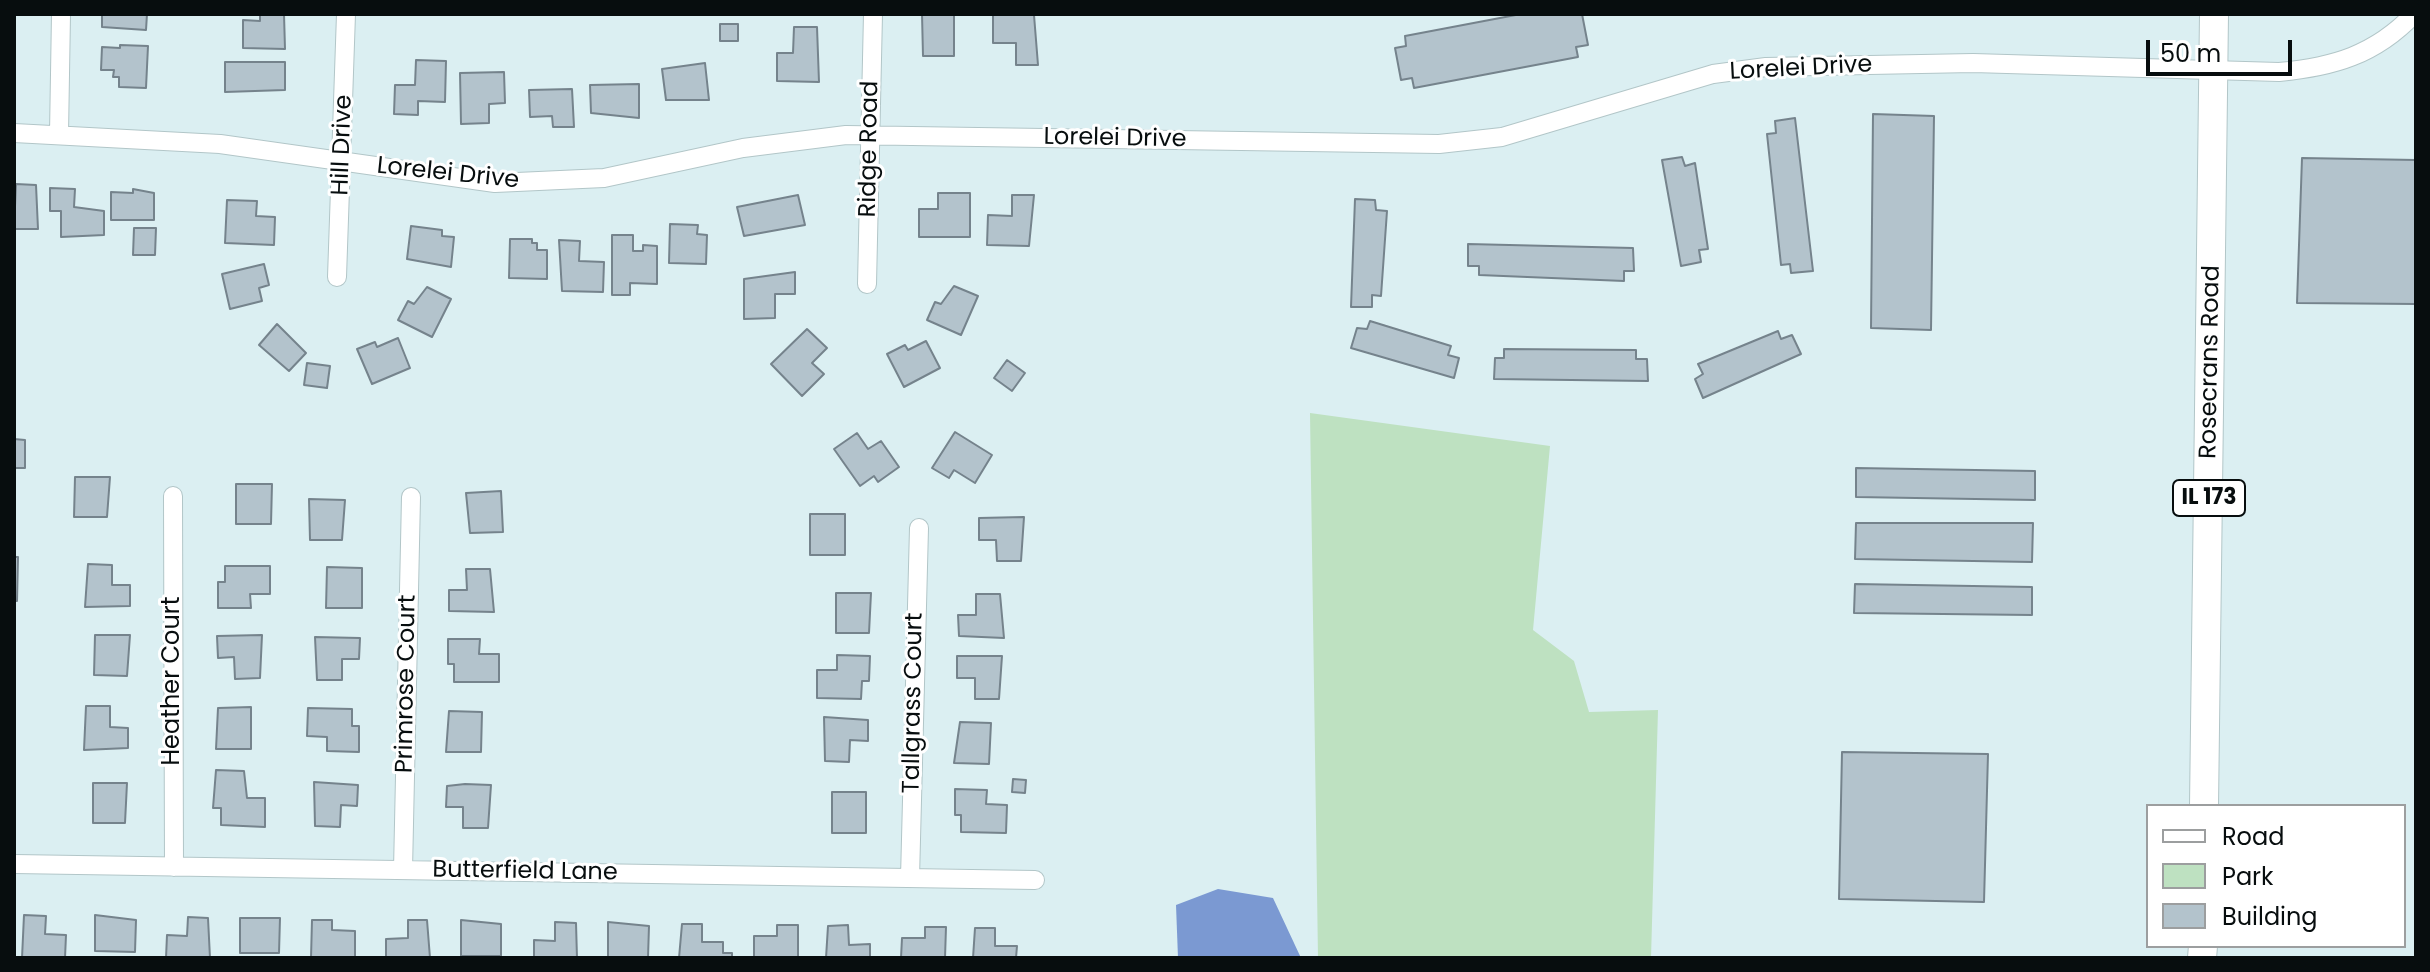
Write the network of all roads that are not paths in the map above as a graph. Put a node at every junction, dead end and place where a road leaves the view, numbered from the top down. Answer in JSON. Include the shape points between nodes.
{"nodes":[{"id":1,"x":61,"y":14,"type":"edge"},
{"id":2,"x":346,"y":14,"type":"edge"},
{"id":3,"x":873,"y":14,"type":"edge"},
{"id":4,"x":2214,"y":14,"type":"edge"},
{"id":5,"x":2414,"y":14,"type":"edge"},
{"id":6,"x":2213,"y":69,"type":"junction"},
{"id":7,"x":14,"y":133,"type":"edge"},
{"id":8,"x":59,"y":134,"type":"junction"},
{"id":9,"x":871,"y":135,"type":"junction"},
{"id":10,"x":343,"y":162,"type":"junction"},
{"id":11,"x":337,"y":277,"type":"dead end"},
{"id":12,"x":867,"y":284,"type":"dead end"},
{"id":13,"x":173,"y":496,"type":"dead end"},
{"id":14,"x":411,"y":497,"type":"dead end"},
{"id":15,"x":919,"y":528,"type":"dead end"},
{"id":16,"x":2204,"y":804,"type":"edge"},
{"id":17,"x":14,"y":864,"type":"edge"},
{"id":18,"x":174,"y":867,"type":"junction"},
{"id":19,"x":403,"y":870,"type":"junction"},
{"id":20,"x":910,"y":878,"type":"junction"},
{"id":21,"x":1035,"y":880,"type":"dead end"}],
"edges":[{"from":1,"to":8,"type":"street"},
{"from":2,"to":10,"type":"street","name":"Hill Drive"},
{"from":3,"to":9,"type":"street","name":"Ridge Road"},
{"from":4,"to":6,"type":"main road","name":"Rosecrans Road","number":"IL 173"},
{"from":5,"to":6,"type":"street","name":"Lorelei Drive","via":[[2378,45],[2336,65],[2279,72]]},
{"from":6,"to":9,"type":"street","name":"Lorelei Drive","via":[[1973,63],[1766,67],[1713,74],[1502,137],[1439,144]]},
{"from":6,"to":16,"type":"main road","name":"Rosecrans Road","number":"IL 173"},
{"from":7,"to":8,"type":"street","name":"Lorelei Drive"},
{"from":8,"to":10,"type":"street","name":"Lorelei Drive","via":[[220,144]]},
{"from":9,"to":10,"type":"street","name":"Lorelei Drive","via":[[797,139],[604,178],[542,183],[482,182]]},
{"from":9,"to":12,"type":"street","name":"Ridge Road"},
{"from":10,"to":11,"type":"street","name":"Hill Drive"},
{"from":13,"to":18,"type":"street","name":"Heather Court"},
{"from":14,"to":19,"type":"street","name":"Primrose Court"},
{"from":15,"to":20,"type":"street","name":"Tallgrass Court"},
{"from":17,"to":18,"type":"street","name":"Butterfield Lane"},
{"from":18,"to":19,"type":"street","name":"Butterfield Lane"},
{"from":19,"to":20,"type":"street","name":"Butterfield Lane"},
{"from":20,"to":21,"type":"street","name":"Butterfield Lane"}]}
